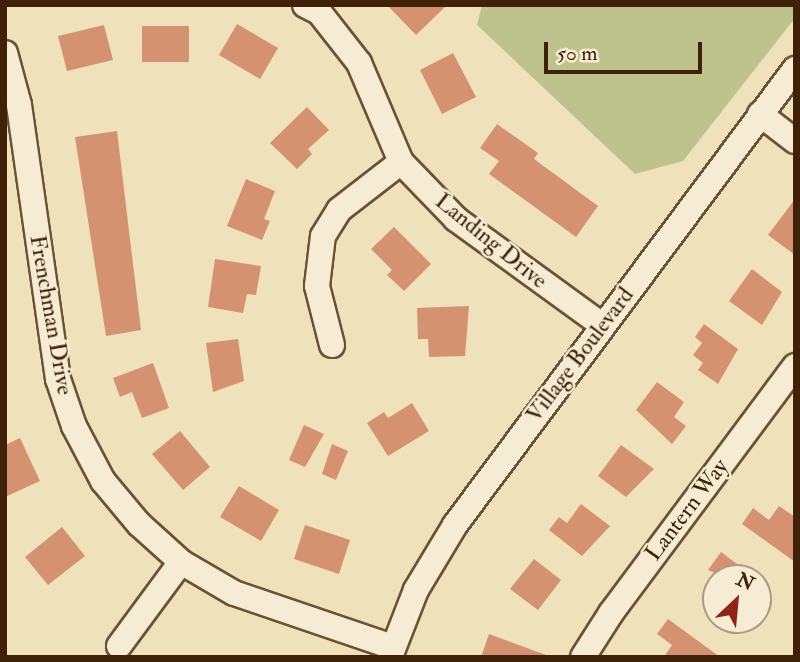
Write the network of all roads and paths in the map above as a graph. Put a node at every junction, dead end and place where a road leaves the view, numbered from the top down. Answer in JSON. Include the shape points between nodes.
{"nodes":[{"id":1,"x":305,"y":5,"type":"edge"},
{"id":2,"x":5,"y":53,"type":"edge"},
{"id":3,"x":795,"y":69,"type":"edge"},
{"id":4,"x":760,"y":114,"type":"junction"},
{"id":5,"x":795,"y":141,"type":"edge"},
{"id":6,"x":401,"y":162,"type":"junction"},
{"id":7,"x":602,"y":325,"type":"junction"},
{"id":8,"x":332,"y":345,"type":"dead end"},
{"id":9,"x":795,"y":366,"type":"edge"},
{"id":10,"x":181,"y":562,"type":"junction"},
{"id":11,"x":118,"y":646,"type":"dead end"},
{"id":12,"x":392,"y":652,"type":"edge"},
{"id":13,"x":583,"y":657,"type":"edge"}],
"edges":[{"from":1,"to":6,"type":"street","name":"Landing Drive","via":[[319,12],[359,63]]},
{"from":2,"to":10,"type":"street","name":"Frenchman Drive","via":[[19,105],[58,379],[74,426],[103,481],[139,524]]},
{"from":3,"to":4,"type":"street","name":"Village Boulevard"},
{"from":4,"to":5,"type":"street"},
{"from":4,"to":7,"type":"street","name":"Village Boulevard"},
{"from":6,"to":7,"type":"street","name":"Landing Drive","via":[[456,219]]},
{"from":6,"to":8,"type":"street","via":[[339,210],[323,236],[317,286]]},
{"from":7,"to":12,"type":"street","name":"Village Boulevard","via":[[433,558]]},
{"from":9,"to":13,"type":"street","name":"Lantern Way"},
{"from":10,"to":11,"type":"street"},
{"from":10,"to":12,"type":"street","name":"Frenchman Drive","via":[[234,593]]}]}
